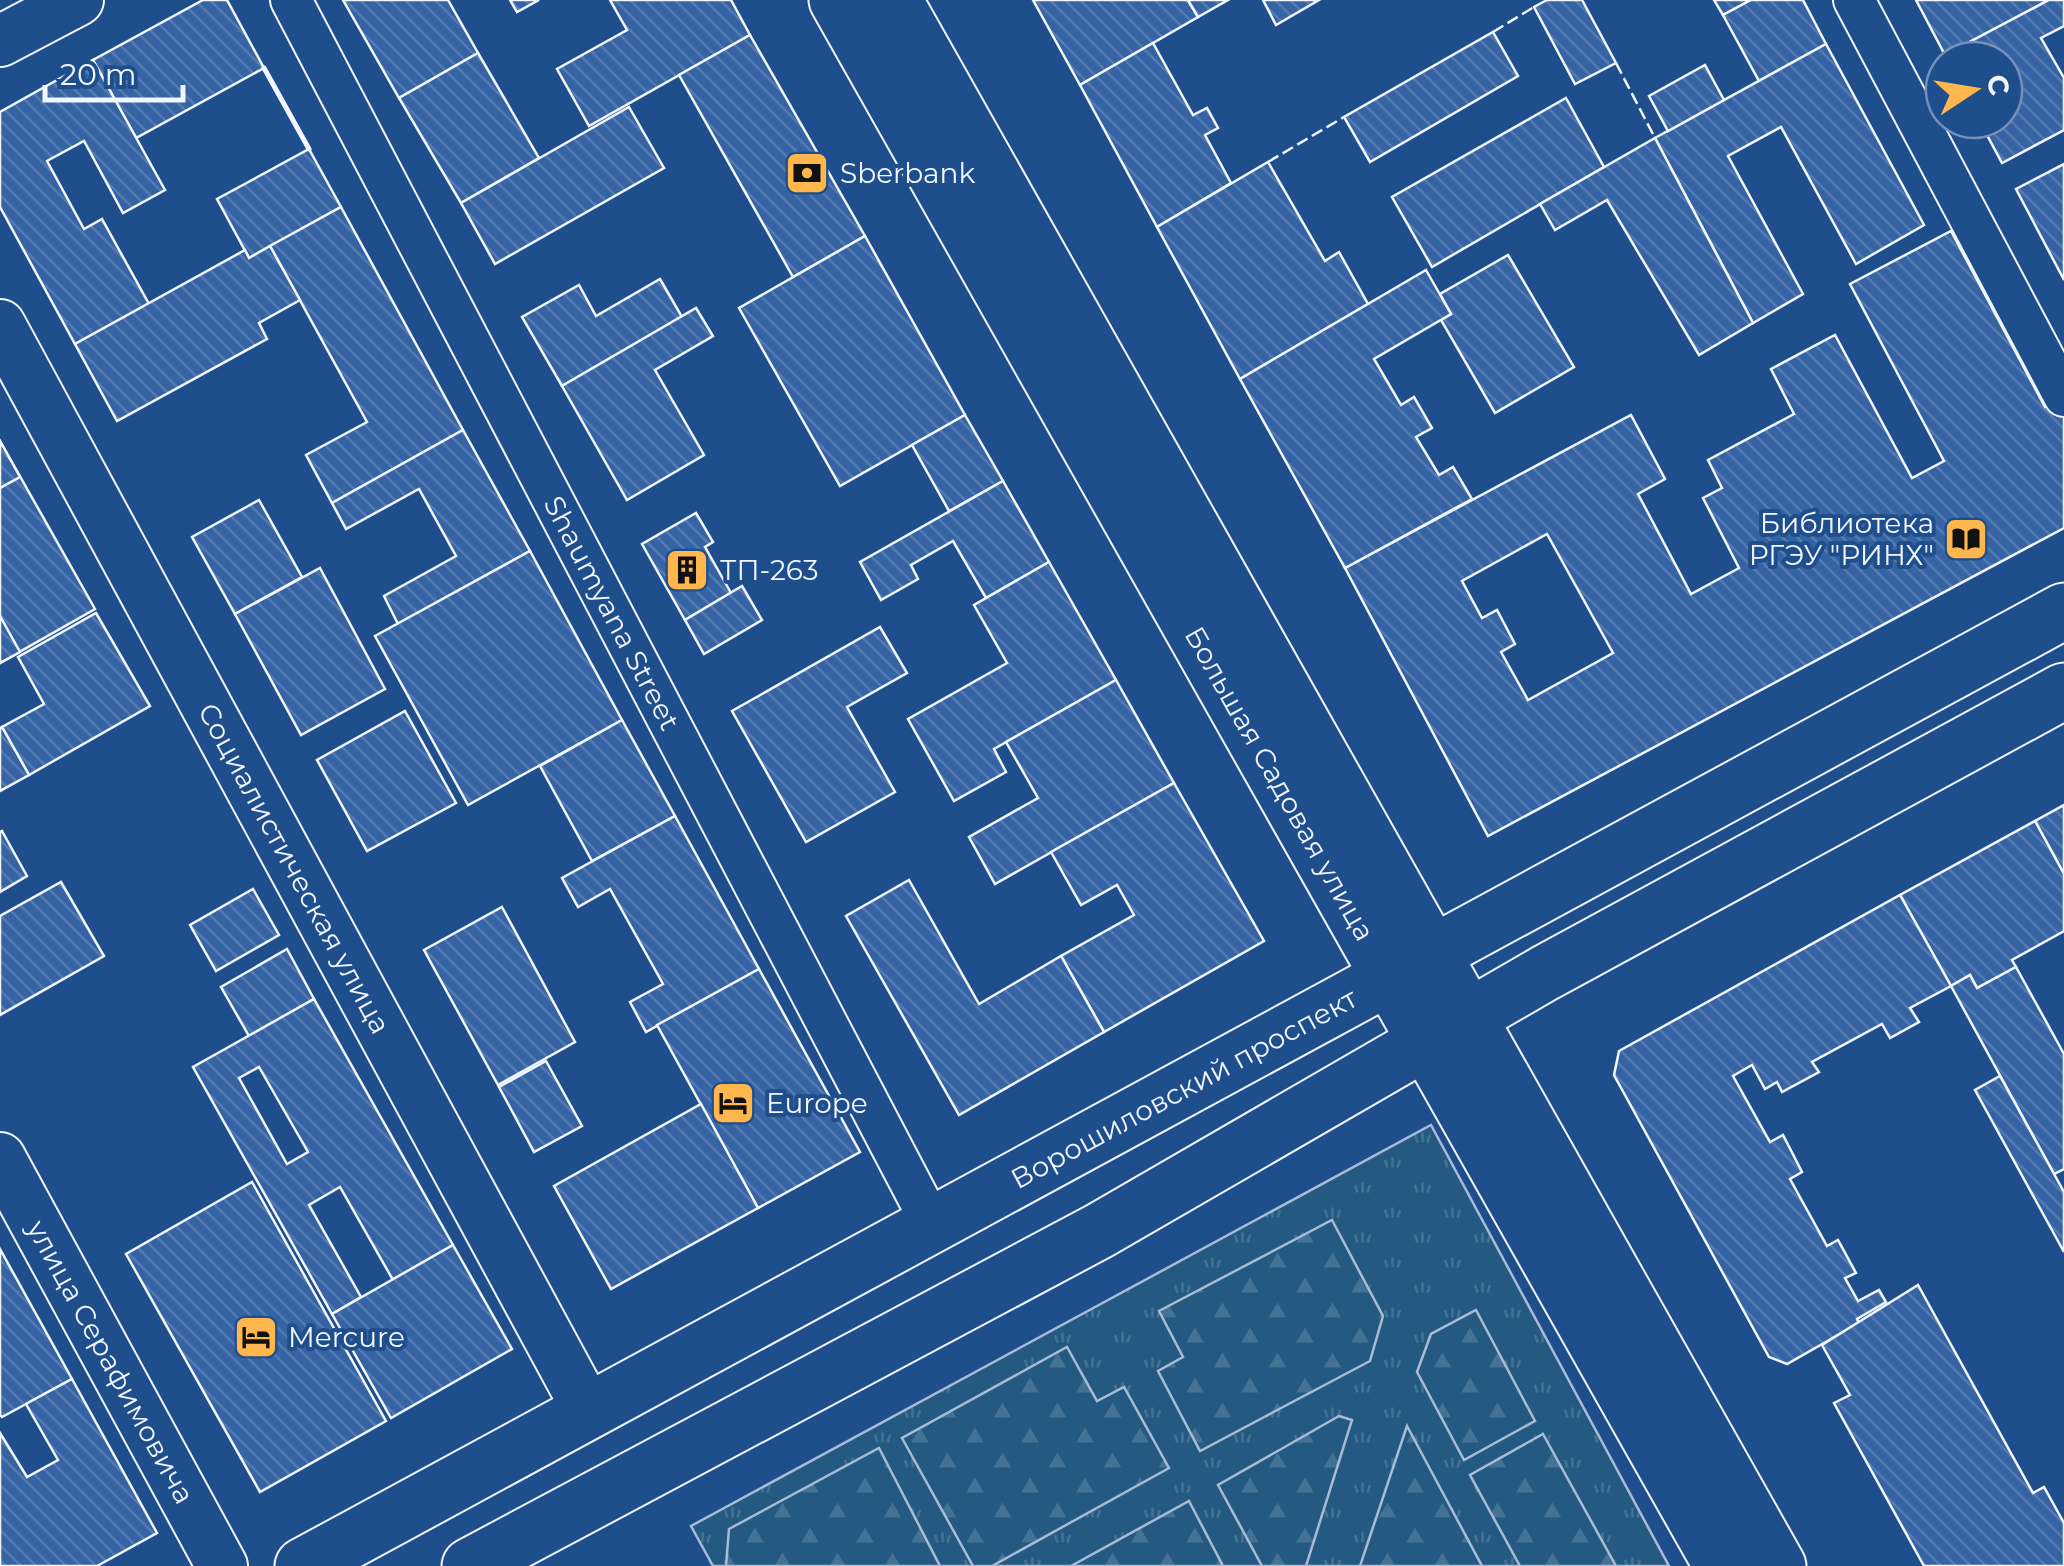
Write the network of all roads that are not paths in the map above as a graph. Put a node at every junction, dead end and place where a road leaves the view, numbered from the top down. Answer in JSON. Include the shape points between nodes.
{"nodes":[{"id":1,"x":78,"y":0,"type":"edge"},
{"id":2,"x":290,"y":0,"type":"edge"},
{"id":3,"x":838,"y":0,"type":"edge"},
{"id":4,"x":894,"y":0,"type":"edge"},
{"id":5,"x":1854,"y":0,"type":"edge"},
{"id":6,"x":0,"y":41,"type":"edge"},
{"id":7,"x":0,"y":324,"type":"edge"},
{"id":8,"x":2064,"y":396,"type":"edge"},
{"id":9,"x":2064,"y":611,"type":"edge"},
{"id":10,"x":2064,"y":691,"type":"edge"},
{"id":11,"x":1411,"y":963,"type":"junction"},
{"id":12,"x":1449,"y":1032,"type":"junction"},
{"id":13,"x":0,"y":1158,"type":"edge"},
{"id":14,"x":933,"y":1226,"type":"junction"},
{"id":15,"x":589,"y":1412,"type":"junction"},
{"id":16,"x":222,"y":1566,"type":"edge"},
{"id":17,"x":303,"y":1566,"type":"edge"},
{"id":18,"x":470,"y":1566,"type":"edge"},
{"id":19,"x":1722,"y":1566,"type":"edge"},
{"id":20,"x":1778,"y":1566,"type":"edge"}],
"edges":[{"from":1,"to":6,"type":"street"},
{"from":2,"to":14,"type":"street","name":"Shaumyana Street"},
{"from":3,"to":11,"type":"main road","name":"Большая Садовая улица"},
{"from":4,"to":11,"type":"main road","name":"Большая Садовая улица"},
{"from":5,"to":8,"type":"street"},
{"from":7,"to":15,"type":"street","name":"Социалистическая улица"},
{"from":9,"to":11,"type":"main road","name":"Ворошиловский проспект"},
{"from":10,"to":12,"type":"main road","via":[[1545,973]]},
{"from":11,"to":12,"type":"main road","name":"Большая Садовая улица"},
{"from":11,"to":14,"type":"main road","name":"Ворошиловский проспект"},
{"from":12,"to":18,"type":"main road","via":[[1099,1231]]},
{"from":12,"to":19,"type":"main road","name":"Большая Садовая улица"},
{"from":12,"to":20,"type":"main road","name":"Большая Садовая улица"},
{"from":13,"to":16,"type":"street","name":"улица Серафимовича"},
{"from":14,"to":15,"type":"main road","name":"Ворошиловский проспект"},
{"from":15,"to":17,"type":"main road","name":"Ворошиловский проспект"}]}
